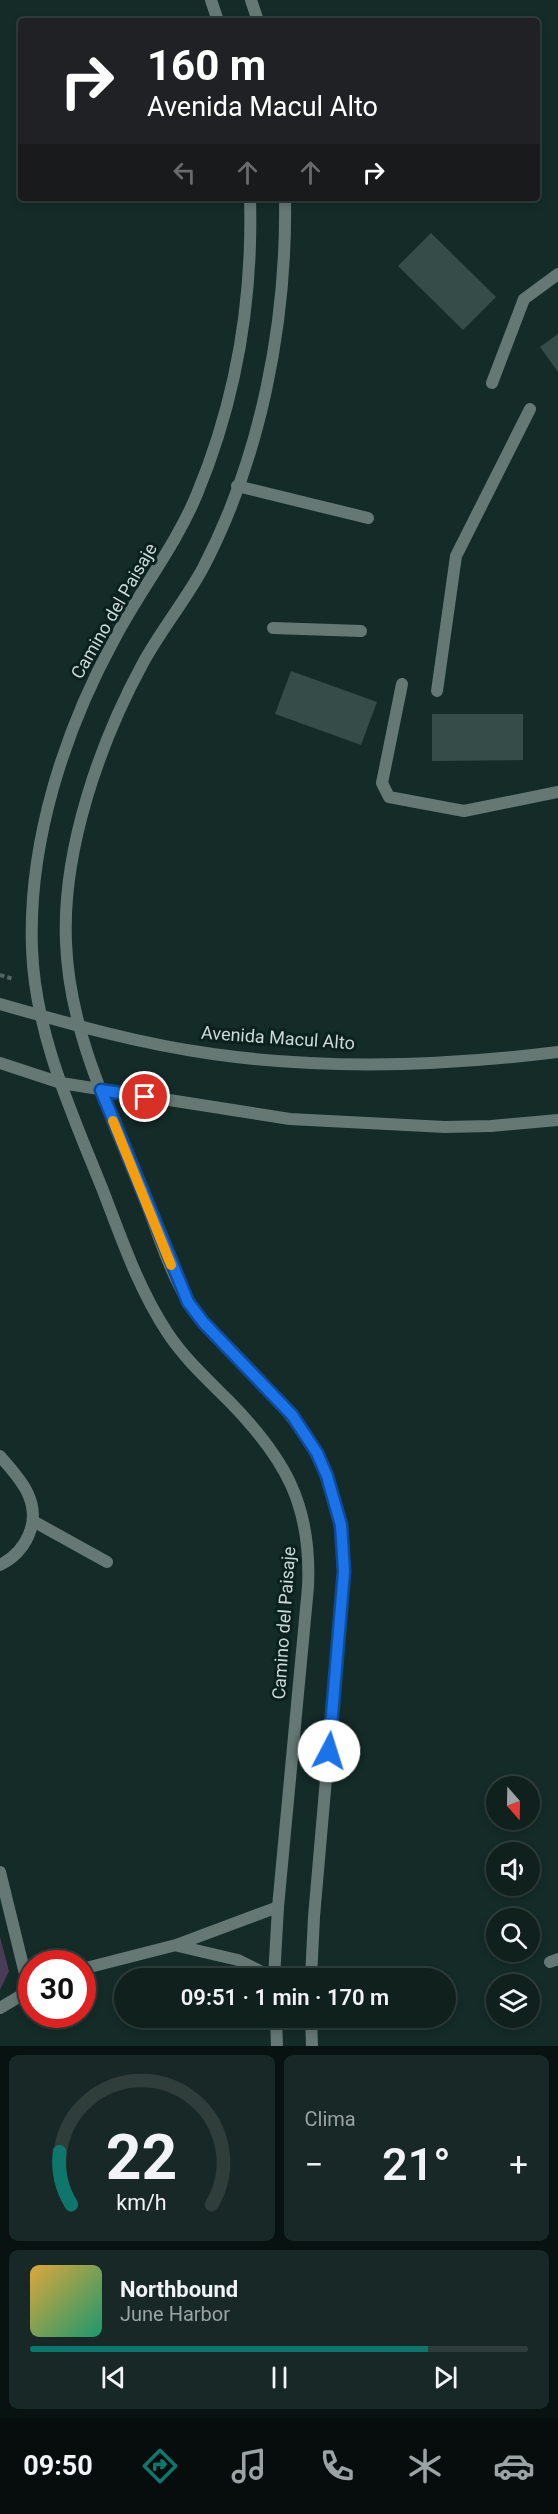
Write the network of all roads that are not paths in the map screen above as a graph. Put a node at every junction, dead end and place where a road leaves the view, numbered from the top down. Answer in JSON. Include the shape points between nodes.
{"nodes":[{"id":1,"x":211,"y":0,"type":"edge"},
{"id":2,"x":251,"y":0,"type":"edge"},
{"id":3,"x":217,"y":18,"type":"edge"},
{"id":4,"x":257,"y":18,"type":"edge"},
{"id":5,"x":250,"y":201,"type":"edge"},
{"id":6,"x":285,"y":201,"type":"edge"},
{"id":7,"x":558,"y":274,"type":"edge"},
{"id":8,"x":492,"y":383,"type":"dead end"},
{"id":9,"x":530,"y":409,"type":"dead end"},
{"id":10,"x":237,"y":486,"type":"junction"},
{"id":11,"x":368,"y":518,"type":"dead end"},
{"id":12,"x":273,"y":628,"type":"dead end"},
{"id":13,"x":361,"y":631,"type":"dead end"},
{"id":14,"x":402,"y":684,"type":"dead end"},
{"id":15,"x":437,"y":690,"type":"dead end"},
{"id":16,"x":558,"y":792,"type":"edge"},
{"id":17,"x":0,"y":1004,"type":"edge"},
{"id":18,"x":40,"y":1015,"type":"junction"},
{"id":19,"x":78,"y":1027,"type":"junction"},
{"id":20,"x":558,"y":1052,"type":"edge"},
{"id":21,"x":0,"y":1063,"type":"edge"},
{"id":22,"x":61,"y":1083,"type":"junction"},
{"id":23,"x":101,"y":1090,"type":"junction"},
{"id":24,"x":558,"y":1120,"type":"edge"},
{"id":25,"x":0,"y":1456,"type":"edge"},
{"id":26,"x":33,"y":1521,"type":"junction"},
{"id":27,"x":107,"y":1562,"type":"dead end"},
{"id":28,"x":0,"y":1565,"type":"edge"},
{"id":29,"x":0,"y":1872,"type":"edge"},
{"id":30,"x":278,"y":1907,"type":"junction"},
{"id":31,"x":176,"y":1945,"type":"junction"},
{"id":32,"x":20,"y":1950,"type":"edge"},
{"id":33,"x":96,"y":1965,"type":"edge"},
{"id":34,"x":254,"y":1968,"type":"edge"},
{"id":35,"x":275,"y":1968,"type":"edge"},
{"id":36,"x":311,"y":1968,"type":"edge"},
{"id":37,"x":18,"y":1997,"type":"edge"},
{"id":38,"x":0,"y":2008,"type":"edge"},
{"id":39,"x":276,"y":2028,"type":"edge"},
{"id":40,"x":311,"y":2028,"type":"edge"},
{"id":41,"x":277,"y":2046,"type":"edge"},
{"id":42,"x":312,"y":2046,"type":"edge"}],
"edges":[{"from":1,"to":3,"type":"street"},
{"from":2,"to":4,"type":"street"},
{"from":5,"to":18,"type":"street","name":"Camino del Paisaje","via":[[251,238],[241,342],[215,445],[174,542],[91,684],[54,785],[35,891],[32,945]]},
{"from":6,"to":10,"type":"street","via":[[283,258],[270,370]]},
{"from":7,"to":8,"type":"street","via":[[524,299]]},
{"from":9,"to":15,"type":"street","via":[[456,556]]},
{"from":10,"to":11,"type":"street"},
{"from":10,"to":19,"type":"street","via":[[202,569],[123,702],[89,790],[70,882],[66,938]]},
{"from":12,"to":13,"type":"street"},
{"from":14,"to":16,"type":"street","via":[[382,783],[390,797],[464,811]]},
{"from":17,"to":18,"type":"street","name":"Avenida Macul Alto"},
{"from":18,"to":19,"type":"street","name":"Avenida Macul Alto"},
{"from":18,"to":22,"type":"street","name":"Camino del Paisaje"},
{"from":19,"to":20,"type":"street","name":"Avenida Macul Alto","via":[[213,1054],[289,1061],[441,1062]]},
{"from":19,"to":23,"type":"street"},
{"from":21,"to":22,"type":"street"},
{"from":22,"to":23,"type":"street"},
{"from":22,"to":30,"type":"street","name":"Camino del Paisaje","via":[[151,1306],[189,1361],[258,1431],[277,1456],[302,1512],[308,1542],[308,1587]]},
{"from":23,"to":24,"type":"street","via":[[290,1119],[445,1127]]},
{"from":23,"to":36,"type":"street","via":[[188,1302],[292,1415],[317,1453],[336,1502],[344,1571]]},
{"from":25,"to":26,"type":"street","via":[[29,1496]]},
{"from":26,"to":27,"type":"street"},
{"from":26,"to":28,"type":"street","via":[[17,1554]]},
{"from":29,"to":32,"type":"street"},
{"from":30,"to":31,"type":"street"},
{"from":30,"to":35,"type":"street","name":"Camino del Paisaje"},
{"from":31,"to":33,"type":"street"},
{"from":31,"to":34,"type":"street","via":[[238,1960]]},
{"from":37,"to":38,"type":"street"},
{"from":39,"to":41,"type":"street"},
{"from":40,"to":42,"type":"street"}]}
